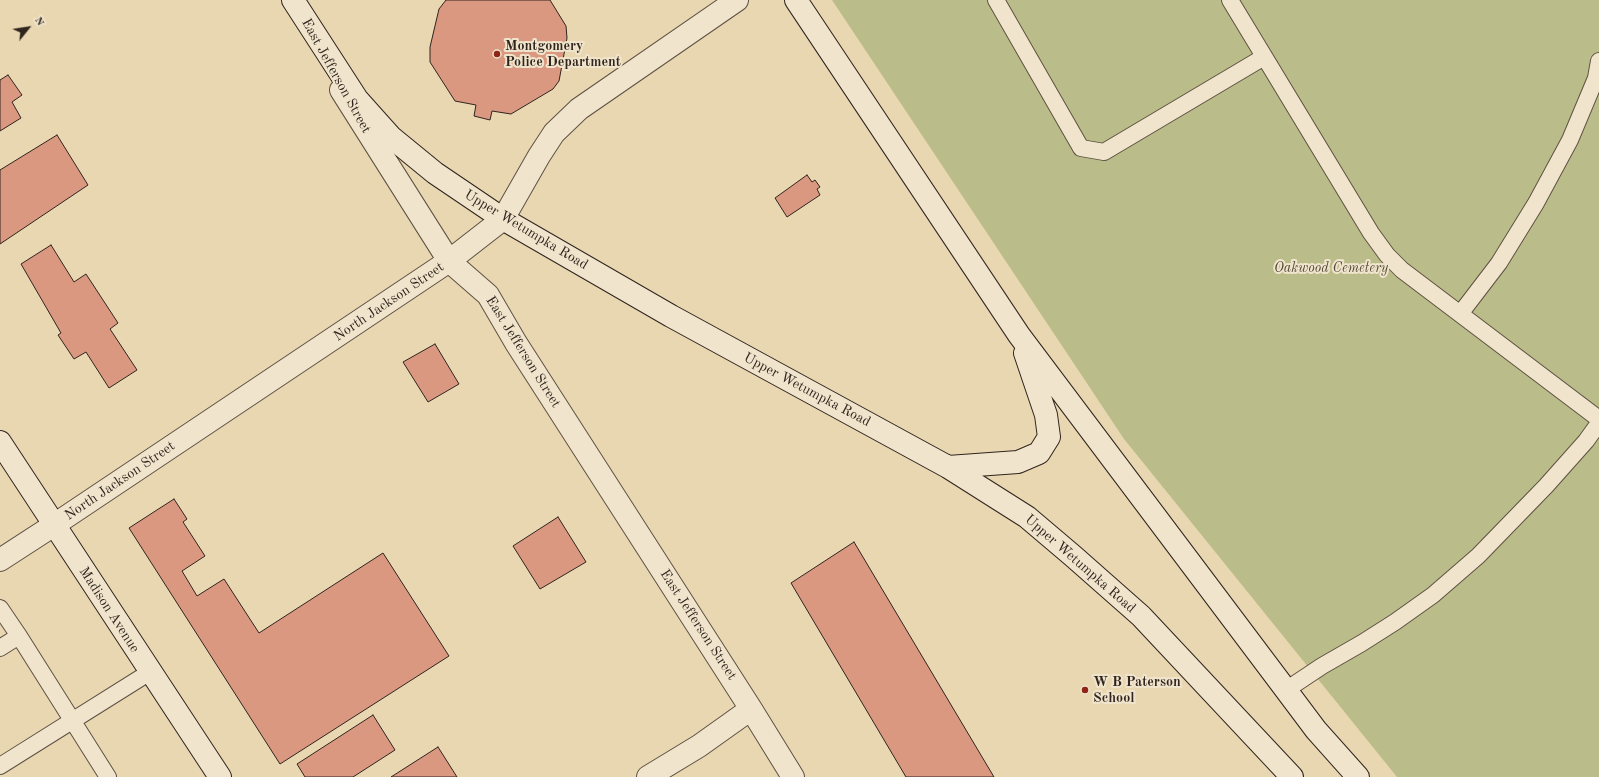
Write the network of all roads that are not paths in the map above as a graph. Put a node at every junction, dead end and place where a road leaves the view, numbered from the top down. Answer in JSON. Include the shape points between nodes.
{"nodes":[{"id":1,"x":293,"y":0,"type":"edge"},
{"id":2,"x":737,"y":0,"type":"edge"},
{"id":3,"x":796,"y":0,"type":"edge"},
{"id":4,"x":996,"y":0,"type":"edge"},
{"id":5,"x":1230,"y":0,"type":"edge"},
{"id":6,"x":309,"y":27,"type":"junction"},
{"id":7,"x":1264,"y":57,"type":"junction"},
{"id":8,"x":1599,"y":61,"type":"edge"},
{"id":9,"x":503,"y":219,"type":"junction"},
{"id":10,"x":449,"y":261,"type":"junction"},
{"id":11,"x":1460,"y":314,"type":"junction"},
{"id":12,"x":1019,"y":335,"type":"junction"},
{"id":13,"x":1599,"y":419,"type":"edge"},
{"id":14,"x":1599,"y":422,"type":"edge"},
{"id":15,"x":0,"y":442,"type":"edge"},
{"id":16,"x":948,"y":467,"type":"junction"},
{"id":17,"x":54,"y":525,"type":"junction"},
{"id":18,"x":0,"y":560,"type":"edge"},
{"id":19,"x":0,"y":608,"type":"edge"},
{"id":20,"x":19,"y":636,"type":"junction"},
{"id":21,"x":0,"y":648,"type":"edge"},
{"id":22,"x":150,"y":672,"type":"junction"},
{"id":23,"x":1286,"y":690,"type":"junction"},
{"id":24,"x":751,"y":709,"type":"junction"},
{"id":25,"x":73,"y":721,"type":"junction"},
{"id":26,"x":0,"y":766,"type":"edge"},
{"id":27,"x":108,"y":777,"type":"edge"},
{"id":28,"x":220,"y":777,"type":"edge"},
{"id":29,"x":648,"y":777,"type":"edge"},
{"id":30,"x":793,"y":777,"type":"edge"},
{"id":31,"x":1292,"y":777,"type":"edge"},
{"id":32,"x":1358,"y":777,"type":"edge"}],
"edges":[{"from":1,"to":6,"type":"main road","name":"East Jefferson Street"},
{"from":2,"to":9,"type":"main road","name":"North Jackson Street","via":[[579,109],[554,134]]},
{"from":3,"to":12,"type":"main road"},
{"from":4,"to":7,"type":"lane","via":[[1081,148],[1104,152]]},
{"from":5,"to":7,"type":"lane"},
{"from":6,"to":9,"type":"main road","name":"Upper Wetumpka Road","via":[[357,99],[392,137],[435,173]]},
{"from":6,"to":10,"type":"main road","name":"East Jefferson Street","via":[[342,91]]},
{"from":7,"to":11,"type":"lane","via":[[1371,233],[1387,254],[1402,270]]},
{"from":8,"to":11,"type":"lane","via":[[1596,78],[1570,140],[1536,203],[1499,263]]},
{"from":9,"to":10,"type":"main road","name":"North Jackson Street"},
{"from":9,"to":16,"type":"main road","name":"Upper Wetumpka Road","via":[[671,316]]},
{"from":10,"to":17,"type":"main road","name":"North Jackson Street"},
{"from":10,"to":24,"type":"main road","name":"East Jefferson Street","via":[[488,295],[516,343]]},
{"from":11,"to":13,"type":"lane"},
{"from":12,"to":16,"type":"main road","via":[[1046,415],[1049,438],[1039,453],[1018,462]]},
{"from":12,"to":23,"type":"main road"},
{"from":14,"to":23,"type":"lane","via":[[1586,441],[1546,486],[1478,556],[1434,595]]},
{"from":15,"to":17,"type":"main road","name":"Madison Avenue"},
{"from":16,"to":31,"type":"main road","name":"Upper Wetumpka Road","via":[[1027,517],[1140,616]]},
{"from":17,"to":18,"type":"main road","name":"North Jackson Street"},
{"from":17,"to":22,"type":"main road","name":"Madison Avenue"},
{"from":19,"to":20,"type":"lane"},
{"from":20,"to":21,"type":"lane"},
{"from":20,"to":25,"type":"lane"},
{"from":22,"to":25,"type":"lane"},
{"from":22,"to":28,"type":"main road","name":"Madison Avenue"},
{"from":23,"to":32,"type":"main road","via":[[1316,730]]},
{"from":24,"to":29,"type":"main road","via":[[699,746]]},
{"from":24,"to":30,"type":"main road","name":"East Jefferson Street"},
{"from":25,"to":26,"type":"lane"},
{"from":25,"to":27,"type":"lane"}]}
